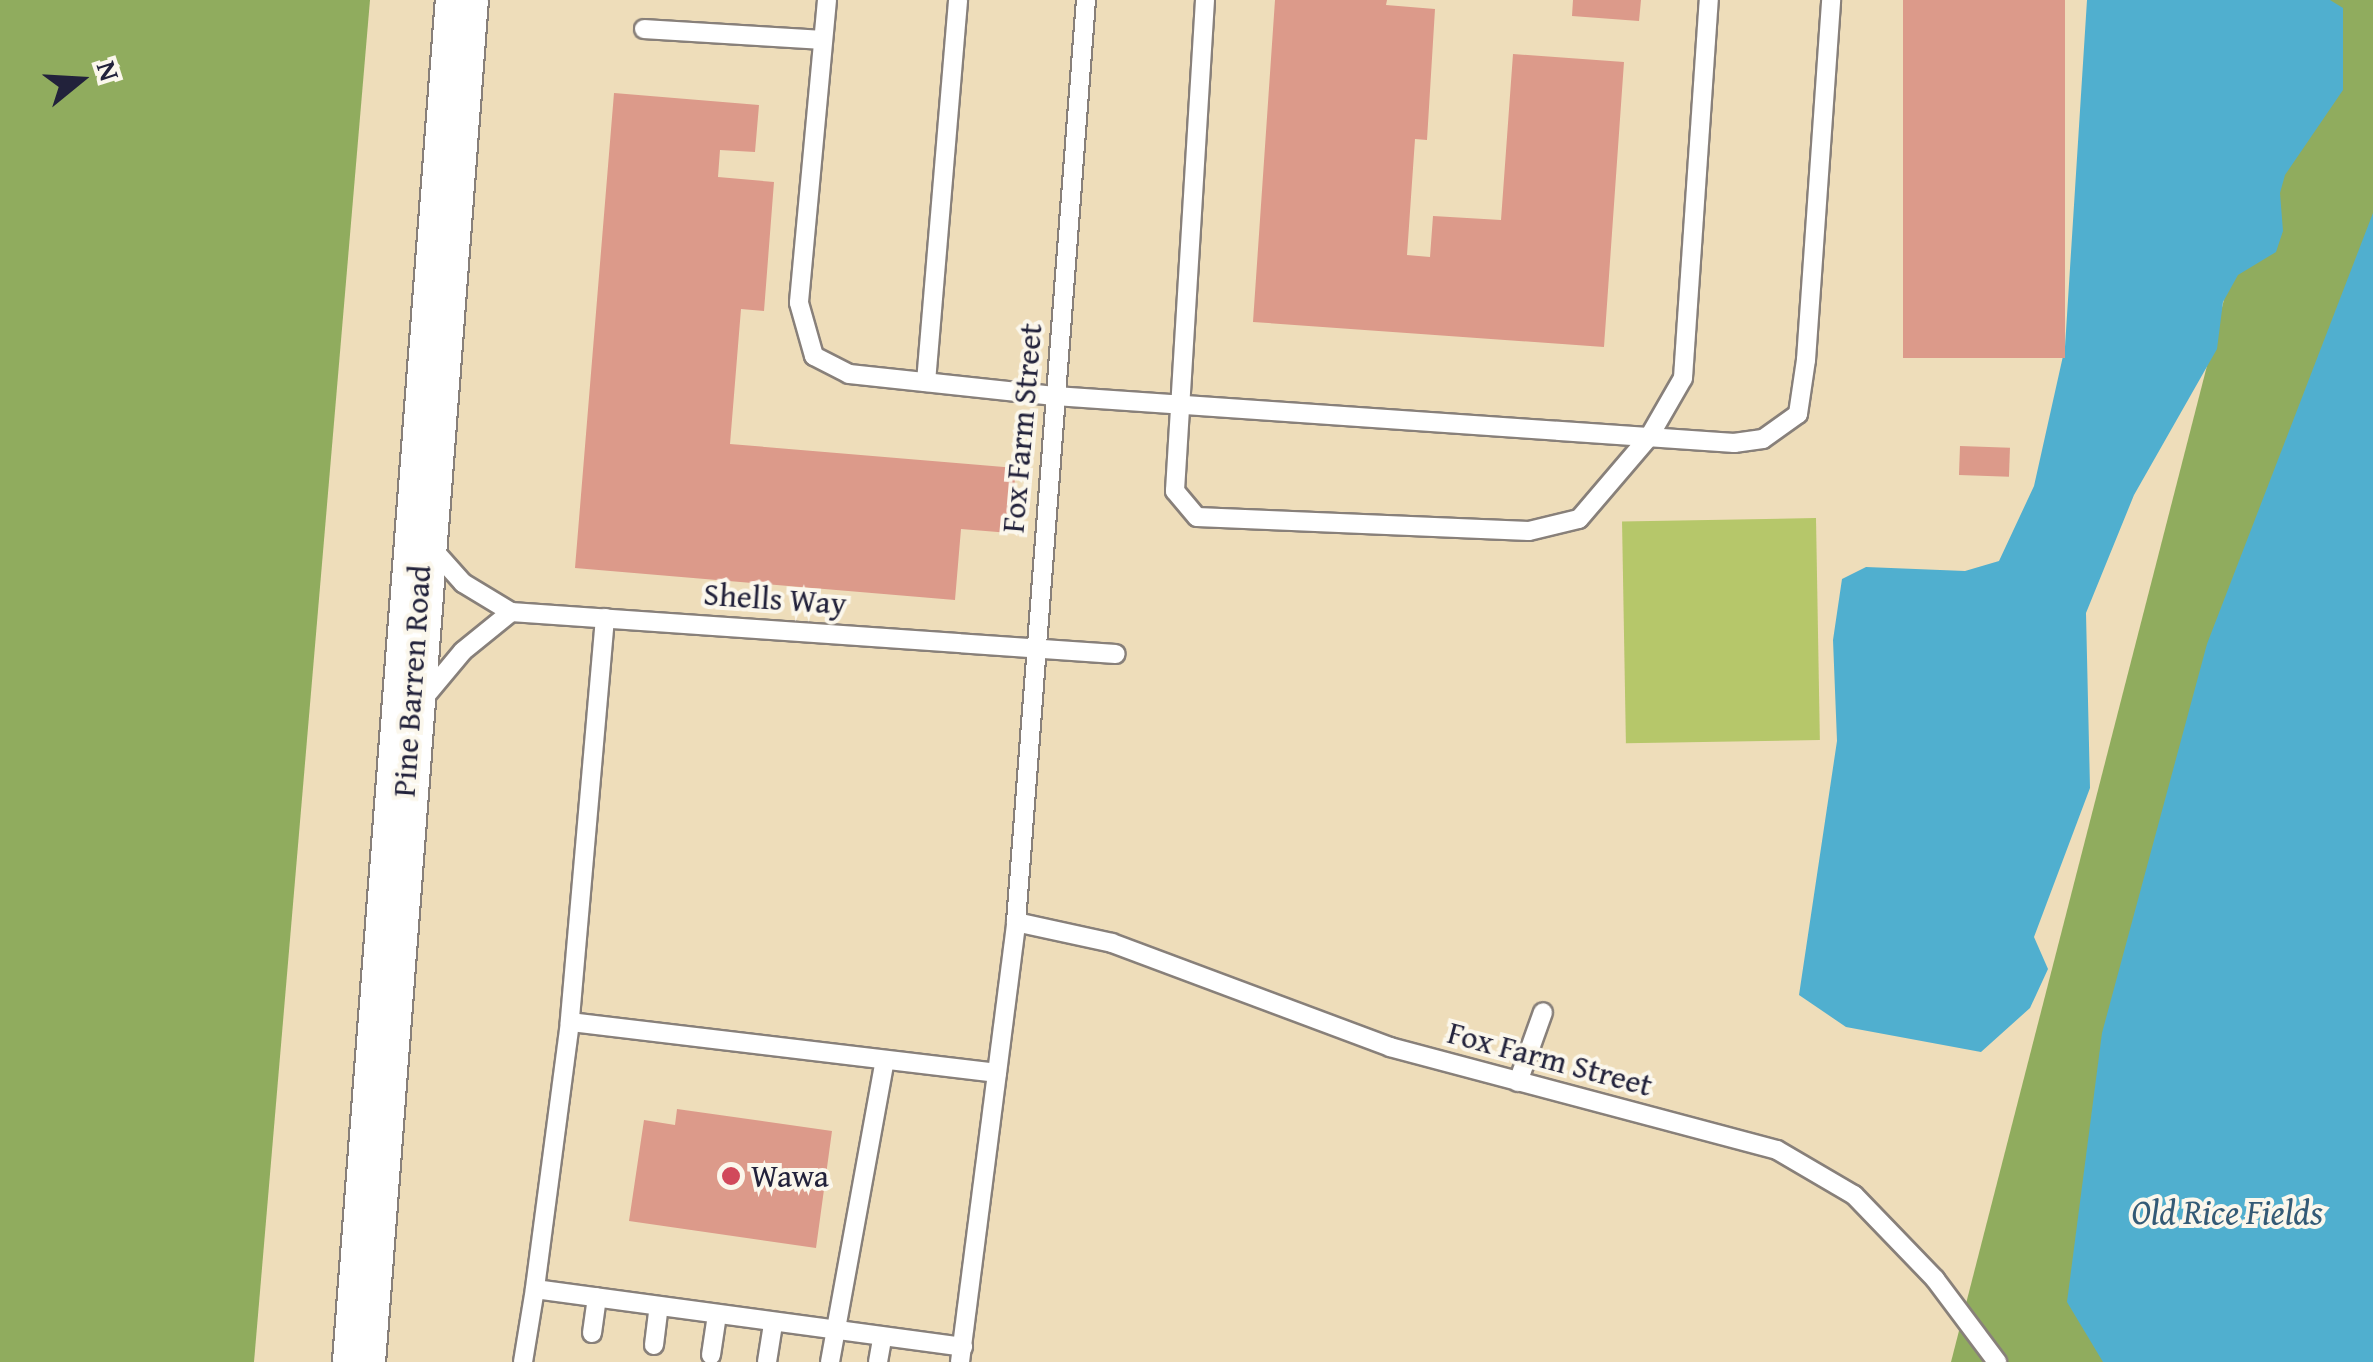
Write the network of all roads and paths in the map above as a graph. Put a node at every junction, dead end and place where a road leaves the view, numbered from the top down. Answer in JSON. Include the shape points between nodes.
{"nodes":[{"id":1,"x":462,"y":0,"type":"edge"},
{"id":2,"x":827,"y":0,"type":"edge"},
{"id":3,"x":958,"y":0,"type":"edge"},
{"id":4,"x":1086,"y":0,"type":"edge"},
{"id":5,"x":1205,"y":0,"type":"edge"},
{"id":6,"x":1709,"y":0,"type":"edge"},
{"id":7,"x":1830,"y":0,"type":"edge"},
{"id":8,"x":644,"y":29,"type":"dead end"},
{"id":9,"x":823,"y":40,"type":"junction"},
{"id":10,"x":926,"y":382,"type":"junction"},
{"id":11,"x":1055,"y":396,"type":"junction"},
{"id":12,"x":1179,"y":405,"type":"junction"},
{"id":13,"x":1648,"y":437,"type":"junction"},
{"id":14,"x":423,"y":538,"type":"junction"},
{"id":15,"x":511,"y":612,"type":"junction"},
{"id":16,"x":605,"y":618,"type":"junction"},
{"id":17,"x":1034,"y":646,"type":"junction"},
{"id":18,"x":1116,"y":654,"type":"dead end"},
{"id":19,"x":409,"y":716,"type":"junction"},
{"id":20,"x":1016,"y":922,"type":"junction"},
{"id":21,"x":1543,"y":1012,"type":"dead end"},
{"id":22,"x":570,"y":1022,"type":"junction"},
{"id":23,"x":885,"y":1060,"type":"junction"},
{"id":24,"x":997,"y":1074,"type":"junction"},
{"id":25,"x":1518,"y":1082,"type":"junction"},
{"id":26,"x":535,"y":1289,"type":"junction"},
{"id":27,"x":597,"y":1297,"type":"junction"},
{"id":28,"x":659,"y":1307,"type":"junction"},
{"id":29,"x":717,"y":1315,"type":"junction"},
{"id":30,"x":773,"y":1324,"type":"junction"},
{"id":31,"x":834,"y":1332,"type":"junction"},
{"id":32,"x":592,"y":1333,"type":"dead end"},
{"id":33,"x":882,"y":1339,"type":"junction"},
{"id":34,"x":654,"y":1345,"type":"dead end"},
{"id":35,"x":712,"y":1355,"type":"dead end"},
{"id":36,"x":961,"y":1355,"type":"edge"},
{"id":37,"x":359,"y":1362,"type":"edge"},
{"id":38,"x":523,"y":1362,"type":"edge"},
{"id":39,"x":766,"y":1362,"type":"edge"},
{"id":40,"x":830,"y":1362,"type":"edge"},
{"id":41,"x":878,"y":1362,"type":"edge"},
{"id":42,"x":1997,"y":1362,"type":"edge"}],
"edges":[{"from":1,"to":14,"type":"main road","name":"Pine Barren Road"},
{"from":2,"to":9,"type":"lane"},
{"from":3,"to":10,"type":"lane"},
{"from":4,"to":11,"type":"lane","name":"Fox Farm Street"},
{"from":5,"to":12,"type":"lane"},
{"from":6,"to":13,"type":"lane","via":[[1683,378]]},
{"from":7,"to":13,"type":"lane","via":[[1798,414],[1763,439]]},
{"from":8,"to":9,"type":"lane"},
{"from":9,"to":10,"type":"lane","via":[[799,303],[814,356],[849,374]]},
{"from":10,"to":11,"type":"lane"},
{"from":11,"to":12,"type":"lane"},
{"from":11,"to":17,"type":"lane","name":"Fox Farm Street"},
{"from":12,"to":13,"type":"lane"},
{"from":12,"to":13,"type":"lane","via":[[1175,491],[1197,517],[1529,531],[1579,519]]},
{"from":14,"to":15,"type":"lane","name":"Shells Way","via":[[462,583]]},
{"from":14,"to":19,"type":"main road","name":"Pine Barren Road"},
{"from":15,"to":16,"type":"lane","name":"Shells Way"},
{"from":15,"to":19,"type":"lane","via":[[463,651]]},
{"from":16,"to":17,"type":"lane","name":"Shells Way"},
{"from":16,"to":22,"type":"lane"},
{"from":17,"to":18,"type":"lane","name":"Shells Way"},
{"from":17,"to":20,"type":"lane","name":"Fox Farm Street"},
{"from":19,"to":37,"type":"main road","name":"Pine Barren Road"},
{"from":20,"to":24,"type":"lane","name":"Fox Farm Street"},
{"from":20,"to":25,"type":"lane","name":"Fox Farm Street","via":[[1112,943],[1390,1047]]},
{"from":21,"to":25,"type":"lane"},
{"from":22,"to":23,"type":"lane"},
{"from":22,"to":26,"type":"lane"},
{"from":23,"to":24,"type":"lane"},
{"from":23,"to":31,"type":"lane"},
{"from":24,"to":36,"type":"lane","name":"Fox Farm Street"},
{"from":25,"to":42,"type":"lane","name":"Fox Farm Street","via":[[1777,1150],[1854,1195],[1934,1279]]},
{"from":26,"to":27,"type":"lane"},
{"from":26,"to":38,"type":"lane"},
{"from":27,"to":28,"type":"lane"},
{"from":27,"to":32,"type":"lane"},
{"from":28,"to":29,"type":"lane"},
{"from":28,"to":34,"type":"lane"},
{"from":29,"to":30,"type":"lane"},
{"from":29,"to":35,"type":"lane"},
{"from":30,"to":31,"type":"lane"},
{"from":30,"to":39,"type":"lane"},
{"from":31,"to":33,"type":"lane"},
{"from":31,"to":40,"type":"lane"},
{"from":33,"to":36,"type":"lane"},
{"from":33,"to":41,"type":"lane"}]}
